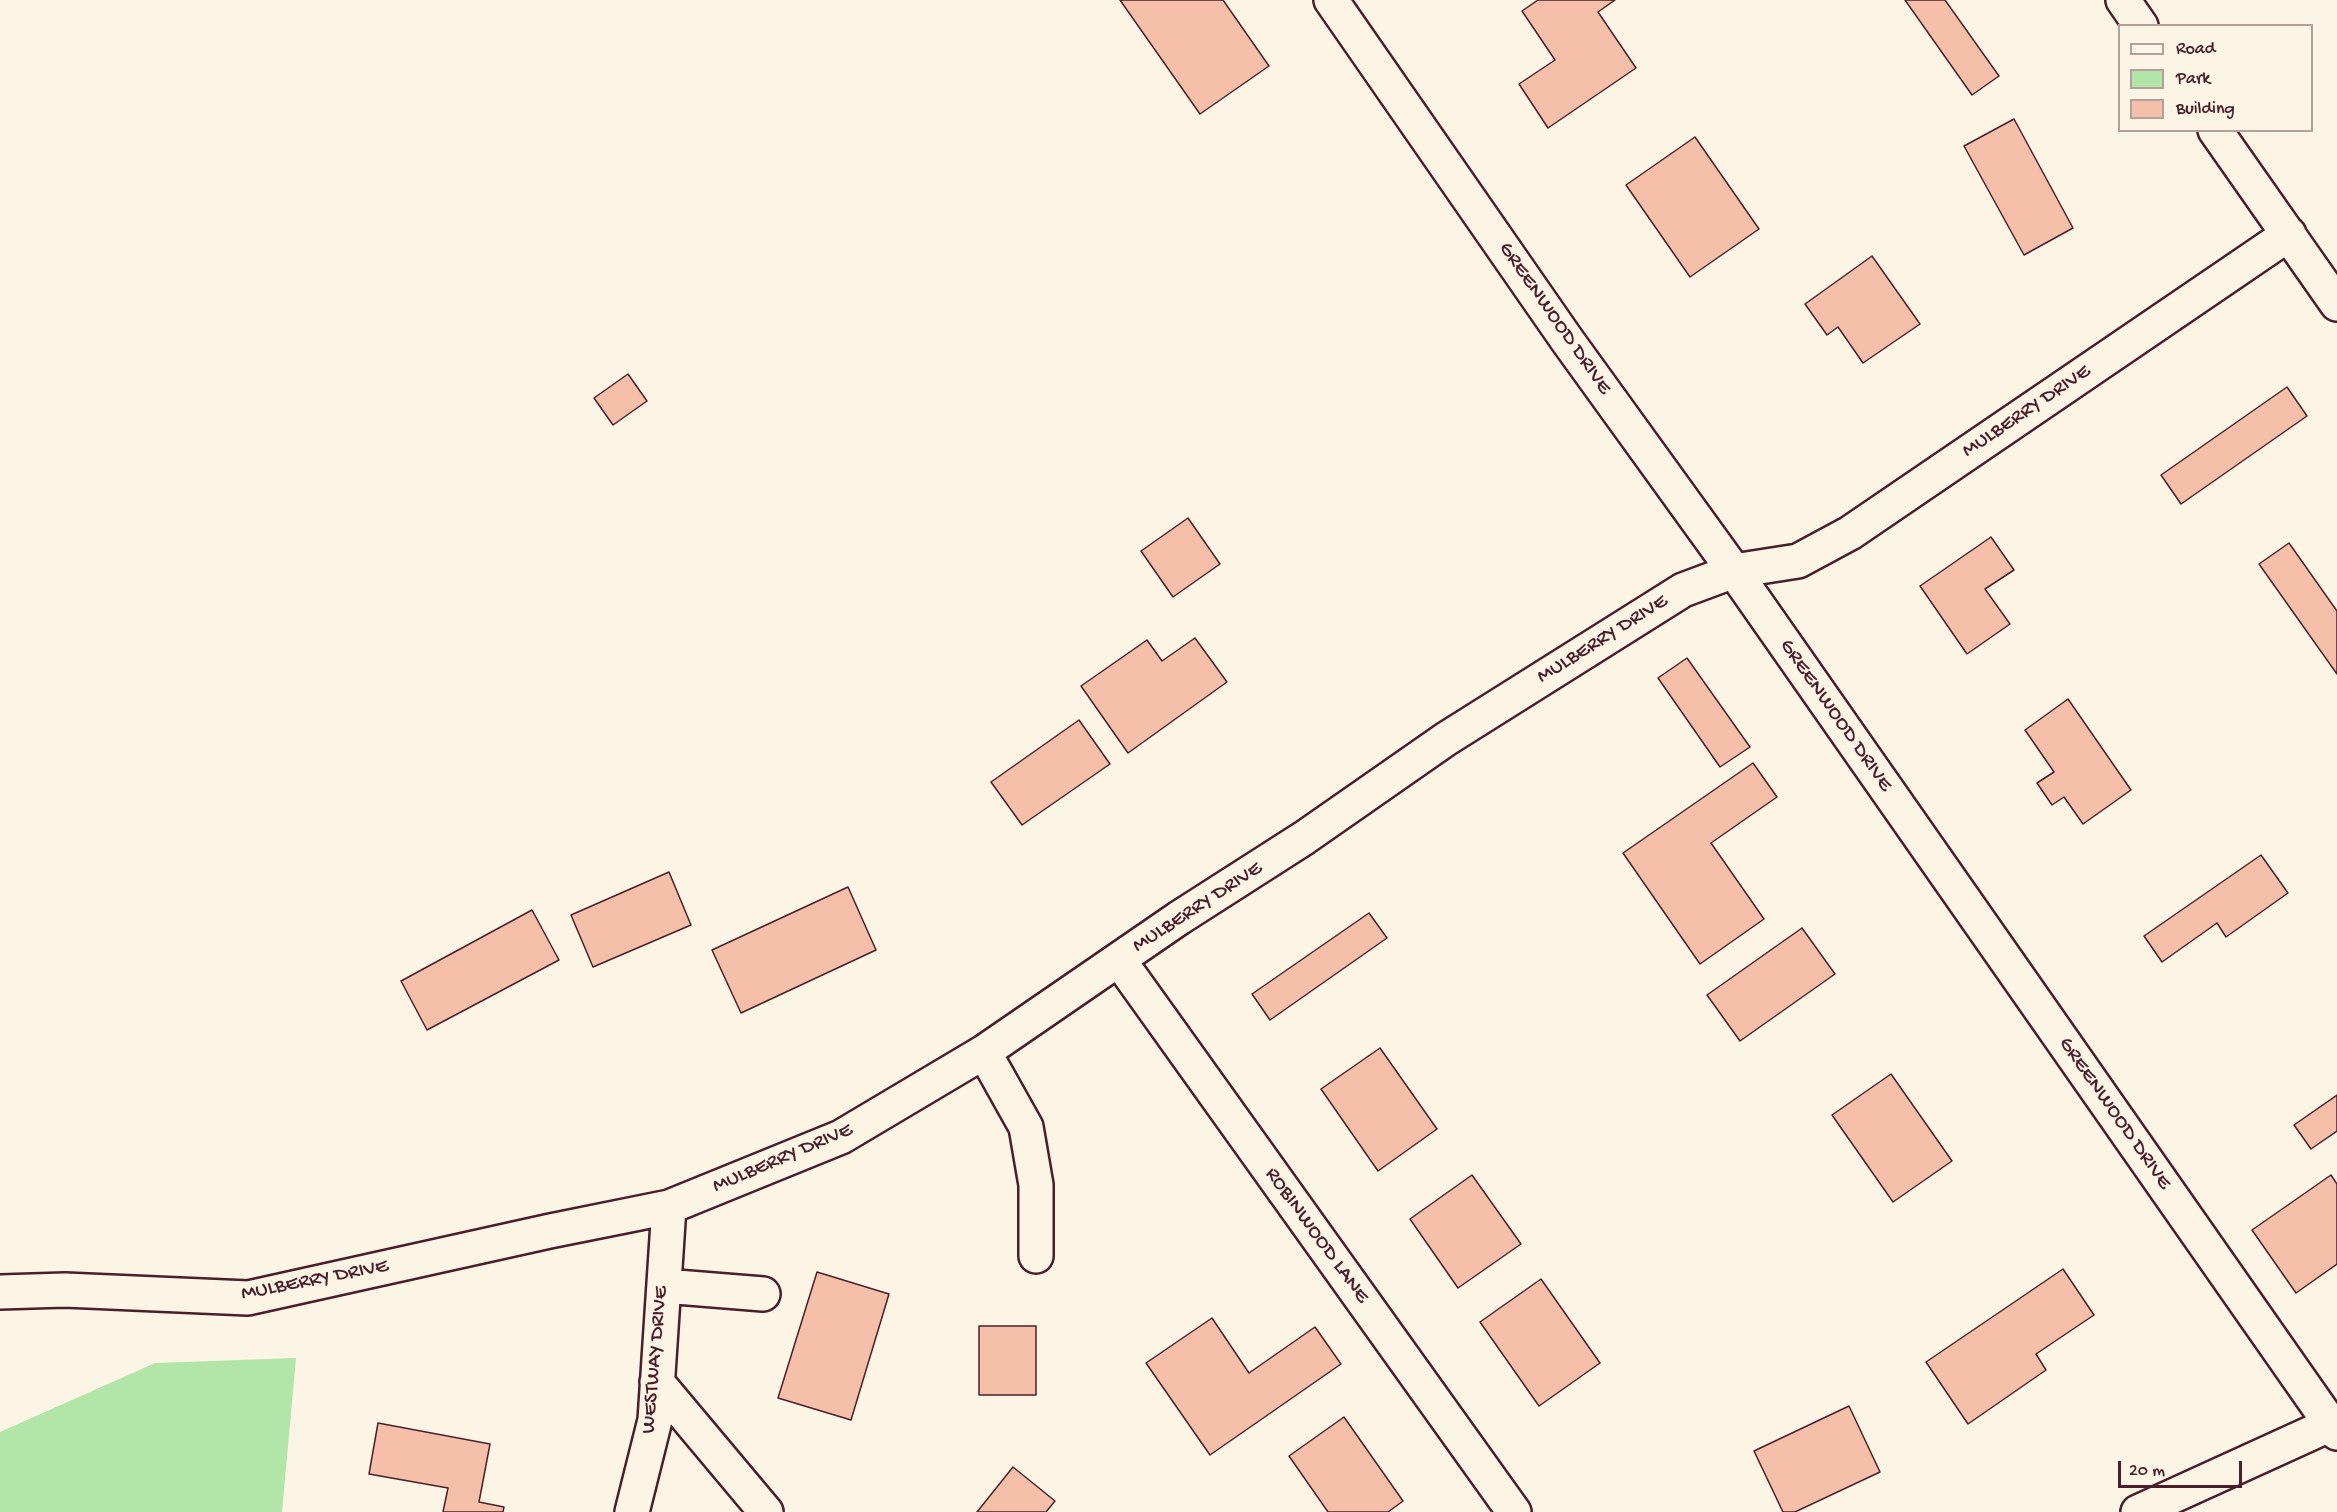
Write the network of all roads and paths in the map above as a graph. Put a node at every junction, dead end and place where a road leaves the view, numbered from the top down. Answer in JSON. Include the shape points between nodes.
{"nodes":[{"id":1,"x":1331,"y":0,"type":"edge"},
{"id":2,"x":2123,"y":0,"type":"edge"},
{"id":3,"x":2140,"y":24,"type":"edge"},
{"id":4,"x":2216,"y":132,"type":"edge"},
{"id":5,"x":2289,"y":234,"type":"junction"},
{"id":6,"x":2337,"y":304,"type":"edge"},
{"id":7,"x":1734,"y":571,"type":"junction"},
{"id":8,"x":1119,"y":960,"type":"junction"},
{"id":9,"x":984,"y":1052,"type":"junction"},
{"id":10,"x":669,"y":1207,"type":"junction"},
{"id":11,"x":1036,"y":1256,"type":"dead end"},
{"id":12,"x":664,"y":1286,"type":"junction"},
{"id":13,"x":0,"y":1292,"type":"edge"},
{"id":14,"x":764,"y":1294,"type":"dead end"},
{"id":15,"x":657,"y":1382,"type":"junction"},
{"id":16,"x":2334,"y":1428,"type":"edge"},
{"id":17,"x":632,"y":1512,"type":"edge"},
{"id":18,"x":766,"y":1512,"type":"edge"},
{"id":19,"x":1514,"y":1512,"type":"edge"},
{"id":20,"x":2138,"y":1512,"type":"edge"}],
"edges":[{"from":1,"to":7,"type":"street","name":"GREENWOOD DRIVE","via":[[1567,340]]},
{"from":2,"to":3,"type":"street"},
{"from":4,"to":5,"type":"street"},
{"from":5,"to":6,"type":"street"},
{"from":5,"to":7,"type":"street","name":"MULBERRY DRIVE","via":[[1850,533],[1798,561]]},
{"from":7,"to":8,"type":"street","name":"MULBERRY DRIVE","via":[[1683,590],[1446,739]]},
{"from":7,"to":16,"type":"street","name":"GREENWOOD DRIVE"},
{"from":8,"to":9,"type":"street","name":"MULBERRY DRIVE"},
{"from":8,"to":19,"type":"street","name":"ROBINWOOD LANE"},
{"from":9,"to":10,"type":"street","name":"MULBERRY DRIVE","via":[[841,1137]]},
{"from":9,"to":11,"type":"street","via":[[1026,1127],[1036,1185]]},
{"from":10,"to":12,"type":"street","name":"WESTWAY DRIVE"},
{"from":10,"to":13,"type":"street","name":"MULBERRY DRIVE","via":[[248,1298],[65,1290]]},
{"from":12,"to":14,"type":"street"},
{"from":12,"to":15,"type":"street","name":"WESTWAY DRIVE"},
{"from":15,"to":17,"type":"street","name":"WESTWAY DRIVE","via":[[654,1420]]},
{"from":15,"to":18,"type":"street"},
{"from":16,"to":20,"type":"street"}]}
